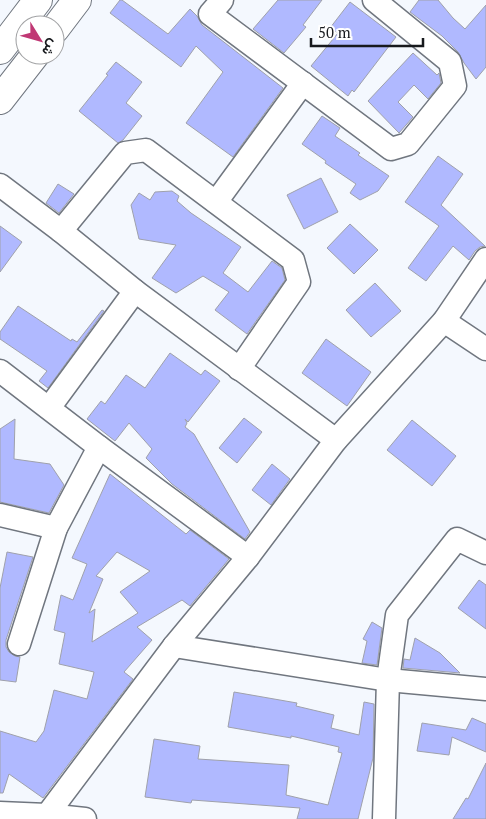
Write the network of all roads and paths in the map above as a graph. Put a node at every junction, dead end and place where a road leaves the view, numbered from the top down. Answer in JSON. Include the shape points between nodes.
{"nodes":[{"id":1,"x":38,"y":0,"type":"edge"},
{"id":2,"x":77,"y":0,"type":"edge"},
{"id":3,"x":222,"y":0,"type":"edge"},
{"id":4,"x":376,"y":1,"type":"edge"},
{"id":5,"x":65,"y":15,"type":"edge"},
{"id":6,"x":0,"y":50,"type":"edge"},
{"id":7,"x":27,"y":65,"type":"edge"},
{"id":8,"x":303,"y":83,"type":"junction"},
{"id":9,"x":0,"y":100,"type":"edge"},
{"id":10,"x":0,"y":185,"type":"edge"},
{"id":11,"x":216,"y":202,"type":"junction"},
{"id":12,"x":62,"y":231,"type":"junction"},
{"id":13,"x":486,"y":259,"type":"edge"},
{"id":14,"x":135,"y":291,"type":"junction"},
{"id":15,"x":444,"y":321,"type":"junction"},
{"id":16,"x":486,"y":349,"type":"edge"},
{"id":17,"x":239,"y":369,"type":"junction"},
{"id":18,"x":0,"y":370,"type":"edge"},
{"id":19,"x":49,"y":408,"type":"junction"},
{"id":20,"x":336,"y":440,"type":"junction"},
{"id":21,"x":98,"y":447,"type":"junction"},
{"id":22,"x":0,"y":515,"type":"edge"},
{"id":23,"x":56,"y":528,"type":"junction"},
{"id":24,"x":486,"y":553,"type":"edge"},
{"id":25,"x":248,"y":557,"type":"junction"},
{"id":26,"x":19,"y":644,"type":"dead end"},
{"id":27,"x":174,"y":646,"type":"junction"},
{"id":28,"x":388,"y":680,"type":"junction"},
{"id":29,"x":486,"y":689,"type":"edge"},
{"id":30,"x":0,"y":813,"type":"edge"},
{"id":31,"x":48,"y":814,"type":"junction"},
{"id":32,"x":85,"y":819,"type":"edge"},
{"id":33,"x":384,"y":819,"type":"edge"}],
"edges":[{"from":1,"to":6,"type":"main road"},
{"from":2,"to":5,"type":"main road"},
{"from":3,"to":8,"type":"street","via":[[210,14]]},
{"from":4,"to":8,"type":"street","via":[[450,62],[455,86],[408,144],[391,148]]},
{"from":7,"to":9,"type":"main road"},
{"from":8,"to":11,"type":"street"},
{"from":10,"to":12,"type":"street"},
{"from":11,"to":12,"type":"street","via":[[146,150],[125,153]]},
{"from":11,"to":17,"type":"street","via":[[293,260],[299,282]]},
{"from":12,"to":14,"type":"street"},
{"from":13,"to":15,"type":"street"},
{"from":14,"to":17,"type":"street"},
{"from":14,"to":19,"type":"street"},
{"from":15,"to":16,"type":"street"},
{"from":15,"to":20,"type":"street"},
{"from":17,"to":20,"type":"street"},
{"from":18,"to":19,"type":"street"},
{"from":19,"to":21,"type":"street"},
{"from":20,"to":25,"type":"street"},
{"from":21,"to":23,"type":"street"},
{"from":21,"to":25,"type":"street"},
{"from":22,"to":23,"type":"street"},
{"from":23,"to":26,"type":"street"},
{"from":24,"to":28,"type":"street","via":[[457,539],[397,615]]},
{"from":25,"to":27,"type":"street"},
{"from":27,"to":28,"type":"street"},
{"from":27,"to":31,"type":"street"},
{"from":28,"to":29,"type":"street"},
{"from":28,"to":33,"type":"street"},
{"from":30,"to":31,"type":"street"},
{"from":31,"to":32,"type":"street"}]}
